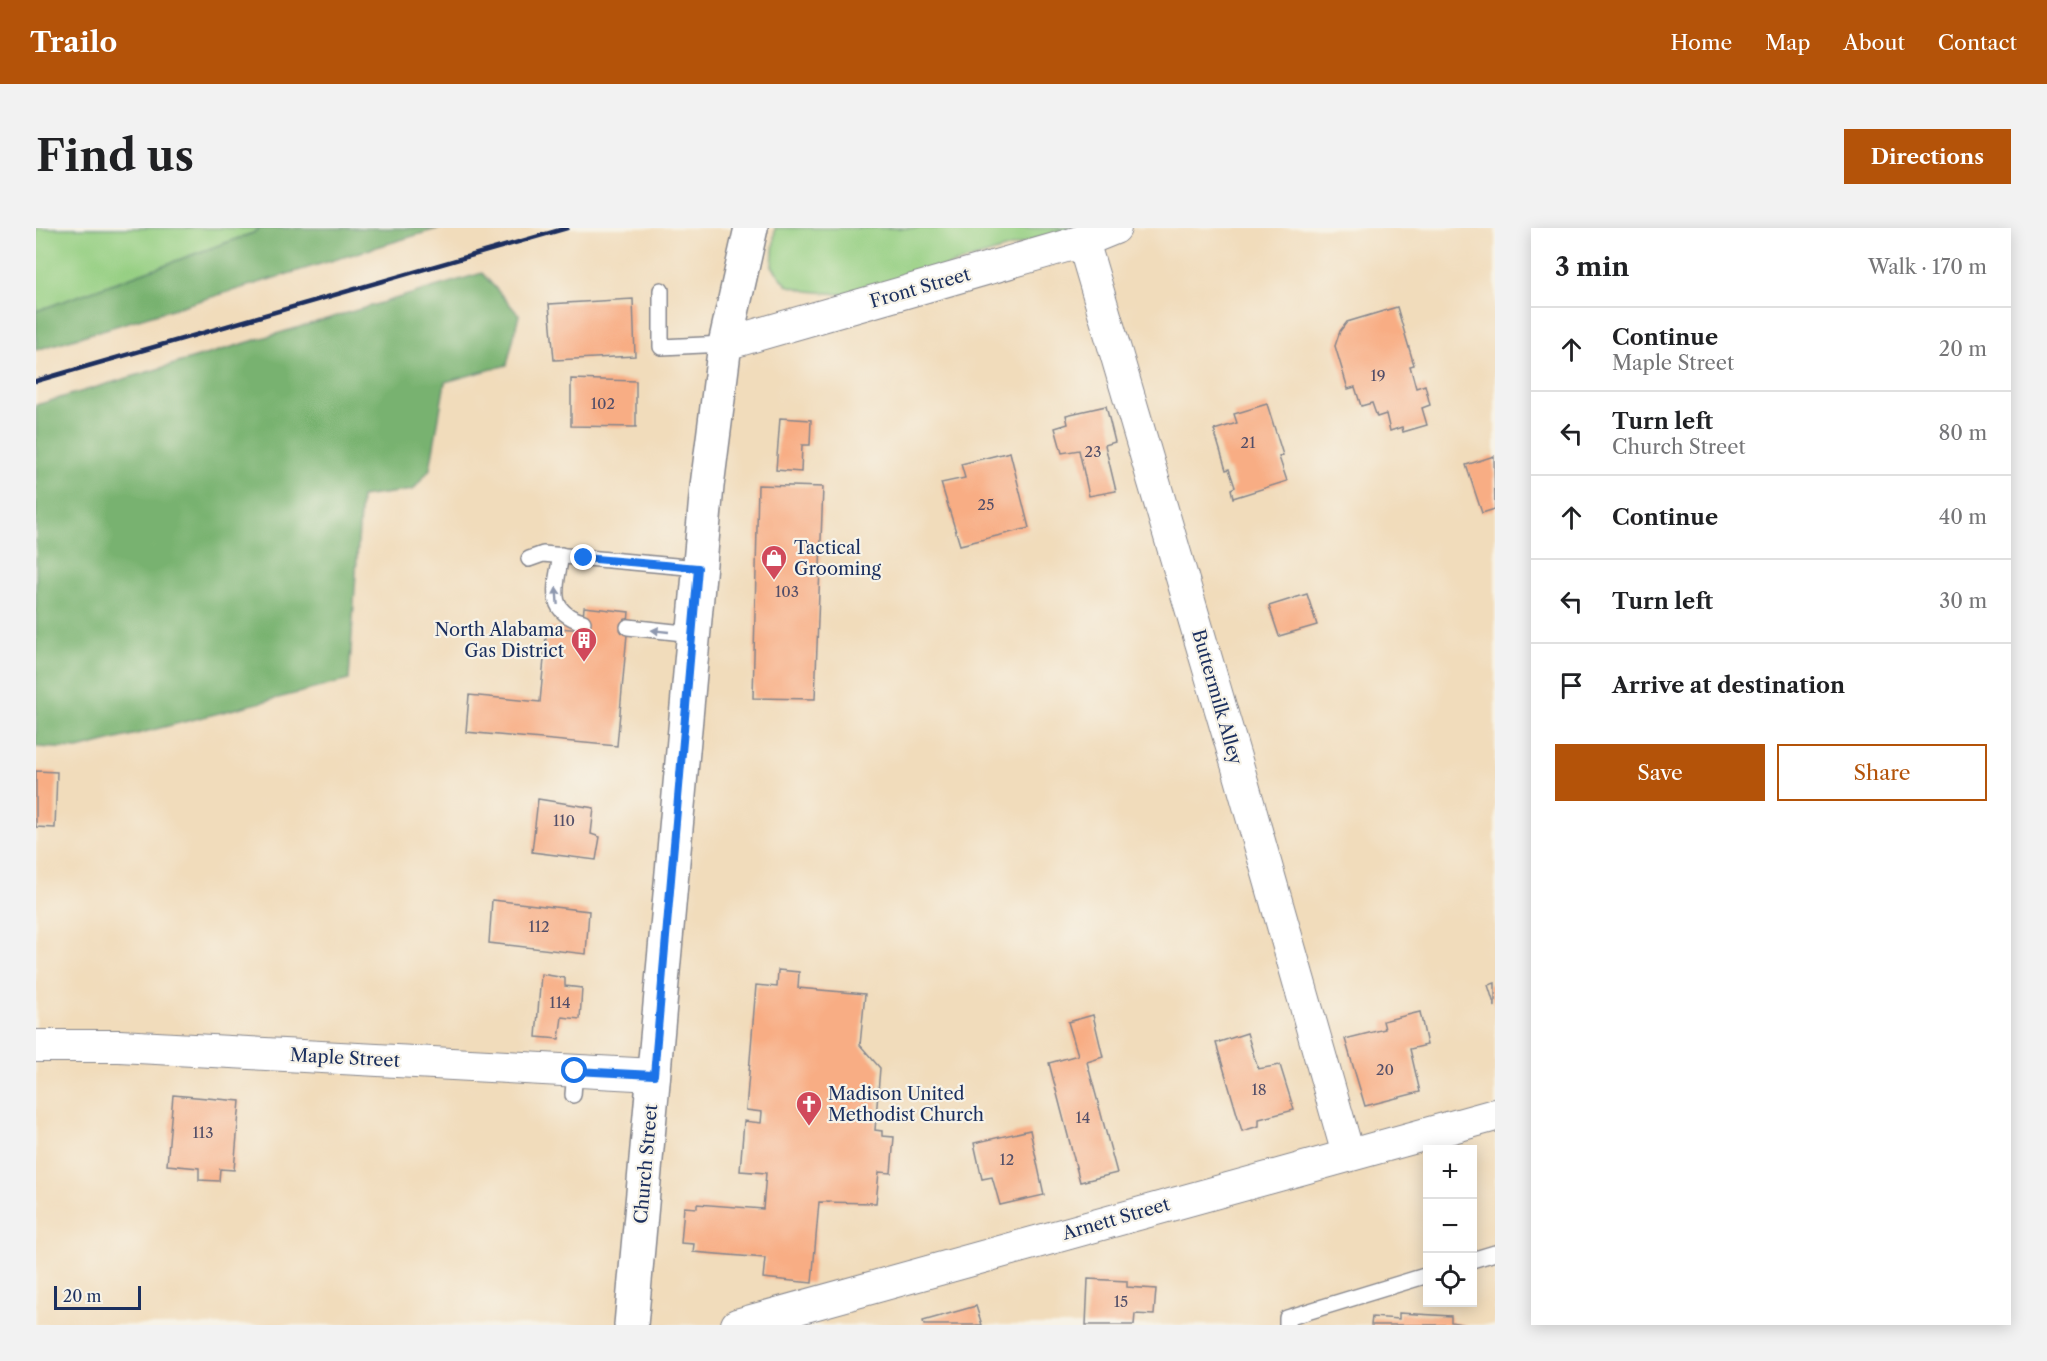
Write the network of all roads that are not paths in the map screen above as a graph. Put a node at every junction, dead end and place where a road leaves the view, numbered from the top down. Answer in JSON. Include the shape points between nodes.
{"nodes":[{"id":1,"x":751,"y":228,"type":"edge"},
{"id":2,"x":1115,"y":228,"type":"edge"},
{"id":3,"x":1083,"y":241,"type":"junction"},
{"id":4,"x":661,"y":290,"type":"dead end"},
{"id":5,"x":724,"y":344,"type":"junction"},
{"id":6,"x":561,"y":555,"type":"junction"},
{"id":7,"x":529,"y":559,"type":"dead end"},
{"id":8,"x":698,"y":568,"type":"junction"},
{"id":9,"x":583,"y":622,"type":"dead end"},
{"id":10,"x":628,"y":627,"type":"dead end"},
{"id":11,"x":693,"y":634,"type":"junction"},
{"id":12,"x":36,"y":1046,"type":"edge"},
{"id":13,"x":654,"y":1075,"type":"junction"},
{"id":14,"x":1495,"y":1115,"type":"edge"},
{"id":15,"x":1348,"y":1154,"type":"junction"},
{"id":16,"x":1495,"y":1253,"type":"edge"},
{"id":17,"x":1477,"y":1259,"type":"edge"},
{"id":18,"x":1423,"y":1277,"type":"edge"},
{"id":19,"x":631,"y":1325,"type":"edge"},
{"id":20,"x":737,"y":1325,"type":"edge"},
{"id":21,"x":1287,"y":1325,"type":"edge"}],
"edges":[{"from":1,"to":5,"type":"street","name":"Church Street"},
{"from":2,"to":3,"type":"street","name":"Front Street"},
{"from":3,"to":5,"type":"street","name":"Front Street"},
{"from":3,"to":15,"type":"street","name":"Buttermilk Alley"},
{"from":4,"to":5,"type":"lane","via":[[662,347]]},
{"from":5,"to":8,"type":"street","name":"Church Street"},
{"from":6,"to":7,"type":"lane","via":[[543,554]]},
{"from":6,"to":8,"type":"lane"},
{"from":9,"to":6,"type":"lane","one_way":true,"via":[[561,613],[555,602]]},
{"from":8,"to":11,"type":"street","name":"Church Street"},
{"from":11,"to":10,"type":"lane","one_way":true},
{"from":11,"to":13,"type":"street","name":"Church Street"},
{"from":12,"to":13,"type":"street","name":"Maple Street","via":[[119,1046],[574,1083]]},
{"from":13,"to":19,"type":"street","name":"Church Street"},
{"from":14,"to":15,"type":"street","name":"Arnett Street"},
{"from":15,"to":20,"type":"street","name":"Arnett Street"},
{"from":16,"to":17,"type":"lane"},
{"from":18,"to":21,"type":"lane","via":[[1287,1318]]}]}
